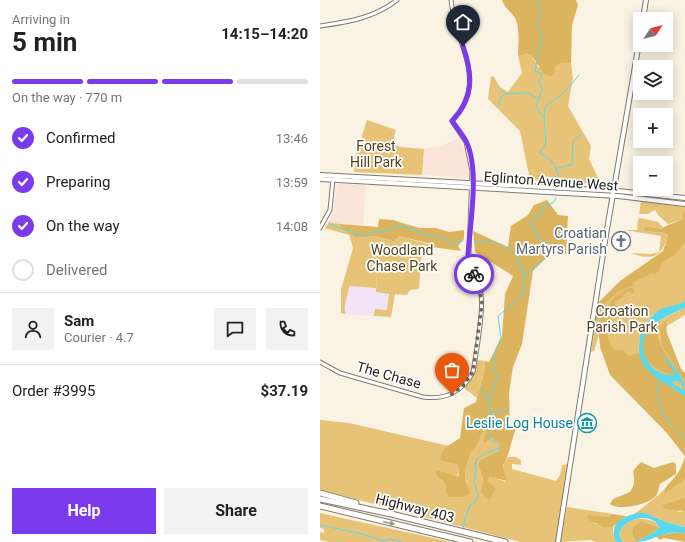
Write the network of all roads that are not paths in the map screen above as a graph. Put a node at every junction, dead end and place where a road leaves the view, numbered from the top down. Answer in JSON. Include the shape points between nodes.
{"nodes":[{"id":1,"x":397,"y":0,"type":"edge"},
{"id":2,"x":450,"y":0,"type":"edge"},
{"id":3,"x":646,"y":0,"type":"edge"},
{"id":4,"x":644,"y":12,"type":"edge"},
{"id":5,"x":320,"y":26,"type":"edge"},
{"id":6,"x":637,"y":52,"type":"edge"},
{"id":7,"x":320,"y":175,"type":"edge"},
{"id":8,"x":334,"y":178,"type":"junction"},
{"id":9,"x":320,"y":180,"type":"edge"},
{"id":10,"x":472,"y":184,"type":"junction"},
{"id":11,"x":614,"y":191,"type":"junction"},
{"id":12,"x":613,"y":196,"type":"junction"},
{"id":13,"x":685,"y":198,"type":"edge"},
{"id":14,"x":685,"y":204,"type":"edge"},
{"id":15,"x":320,"y":228,"type":"edge"},
{"id":16,"x":320,"y":362,"type":"edge"},
{"id":17,"x":320,"y":493,"type":"edge"},
{"id":18,"x":320,"y":498,"type":"edge"},
{"id":19,"x":320,"y":506,"type":"edge"},
{"id":20,"x":320,"y":510,"type":"edge"},
{"id":21,"x":351,"y":514,"type":"junction"},
{"id":22,"x":391,"y":514,"type":"junction"},
{"id":23,"x":468,"y":541,"type":"edge"},
{"id":24,"x":505,"y":542,"type":"edge"},
{"id":25,"x":558,"y":542,"type":"edge"}],
"edges":[{"from":1,"to":5,"type":"street","via":[[363,19]]},
{"from":2,"to":10,"type":"street","name":"The Chase","via":[[470,82],[467,100],[452,121],[468,148]]},
{"from":3,"to":4,"type":"main road"},
{"from":6,"to":11,"type":"main road"},
{"from":7,"to":8,"type":"main road","name":"Eglinton Avenue West"},
{"from":8,"to":9,"type":"main road","name":"Eglinton Avenue West"},
{"from":8,"to":10,"type":"main road","name":"Eglinton Avenue West"},
{"from":8,"to":15,"type":"street","via":[[330,210]]},
{"from":10,"to":11,"type":"main road","name":"Eglinton Avenue West"},
{"from":10,"to":12,"type":"main road","name":"Eglinton Avenue West"},
{"from":10,"to":16,"type":"street","name":"The Chase","via":[[468,254],[482,303],[473,372],[463,386],[441,398],[423,397],[340,373]]},
{"from":11,"to":12,"type":"main road"},
{"from":11,"to":13,"type":"main road","name":"Eglinton Avenue West"},
{"from":12,"to":14,"type":"main road","name":"Eglinton Avenue West"},
{"from":12,"to":25,"type":"main road"},
{"from":17,"to":22,"type":"highway"},
{"from":18,"to":22,"type":"highway","name":"Highway 403"},
{"from":19,"to":21,"type":"highway","name":"Highway 403"},
{"from":20,"to":21,"type":"highway"},
{"from":21,"to":23,"type":"highway","name":"Highway 403","one_way":true},
{"from":22,"to":24,"type":"highway","name":"Highway 403"}]}
